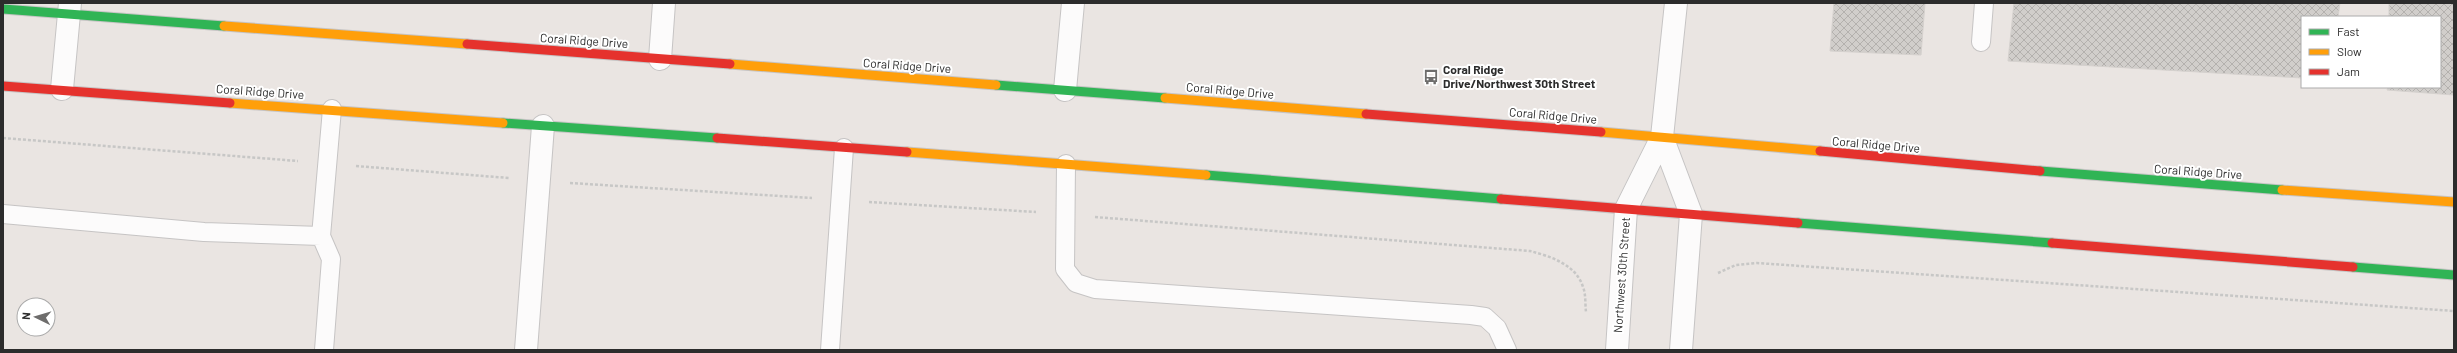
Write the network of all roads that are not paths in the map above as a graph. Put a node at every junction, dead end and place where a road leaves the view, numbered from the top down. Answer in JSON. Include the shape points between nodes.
{"nodes":[{"id":1,"x":664,"y":3,"type":"edge"},
{"id":2,"x":1073,"y":3,"type":"edge"},
{"id":3,"x":1676,"y":3,"type":"edge"},
{"id":4,"x":1984,"y":3,"type":"edge"},
{"id":5,"x":3,"y":9,"type":"edge"},
{"id":6,"x":69,"y":9,"type":"edge"},
{"id":7,"x":1981,"y":42,"type":"dead end"},
{"id":8,"x":660,"y":59,"type":"junction"},
{"id":9,"x":3,"y":86,"type":"edge"},
{"id":10,"x":62,"y":89,"type":"junction"},
{"id":11,"x":1065,"y":90,"type":"junction"},
{"id":12,"x":332,"y":109,"type":"junction"},
{"id":13,"x":543,"y":126,"type":"junction"},
{"id":14,"x":1662,"y":137,"type":"junction"},
{"id":15,"x":844,"y":148,"type":"junction"},
{"id":16,"x":1066,"y":164,"type":"junction"},
{"id":17,"x":2454,"y":202,"type":"edge"},
{"id":18,"x":1626,"y":209,"type":"junction"},
{"id":19,"x":3,"y":214,"type":"edge"},
{"id":20,"x":1691,"y":214,"type":"junction"},
{"id":21,"x":320,"y":236,"type":"junction"},
{"id":22,"x":2454,"y":275,"type":"edge"},
{"id":23,"x":324,"y":350,"type":"edge"},
{"id":24,"x":526,"y":350,"type":"edge"},
{"id":25,"x":830,"y":350,"type":"edge"},
{"id":26,"x":1507,"y":350,"type":"edge"},
{"id":27,"x":1617,"y":350,"type":"edge"},
{"id":28,"x":1681,"y":350,"type":"edge"}],
"edges":[{"from":1,"to":8,"type":"street"},
{"from":2,"to":11,"type":"street"},
{"from":3,"to":14,"type":"street","name":"Northwest 30th Street"},
{"from":4,"to":7,"type":"lane"},
{"from":5,"to":6,"type":"main road","name":"Coral Ridge Drive"},
{"from":6,"to":8,"type":"main road","name":"Coral Ridge Drive"},
{"from":6,"to":10,"type":"street"},
{"from":8,"to":11,"type":"main road","name":"Coral Ridge Drive"},
{"from":9,"to":10,"type":"main road","name":"Coral Ridge Drive"},
{"from":10,"to":12,"type":"main road","name":"Coral Ridge Drive"},
{"from":11,"to":14,"type":"main road","name":"Coral Ridge Drive"},
{"from":12,"to":13,"type":"main road","name":"Coral Ridge Drive"},
{"from":12,"to":21,"type":"lane"},
{"from":13,"to":15,"type":"main road","name":"Coral Ridge Drive"},
{"from":13,"to":24,"type":"street"},
{"from":14,"to":17,"type":"main road","name":"Coral Ridge Drive","via":[[2096,177]]},
{"from":14,"to":18,"type":"street","name":"Northwest 30th Street"},
{"from":14,"to":20,"type":"street","name":"Northwest 30th Street"},
{"from":15,"to":16,"type":"main road","name":"Coral Ridge Drive"},
{"from":15,"to":25,"type":"lane"},
{"from":16,"to":18,"type":"main road","name":"Coral Ridge Drive"},
{"from":16,"to":26,"type":"lane","via":[[1065,269],[1076,283],[1095,288],[1485,317],[1497,328]]},
{"from":18,"to":20,"type":"main road","name":"Coral Ridge Drive"},
{"from":18,"to":27,"type":"street","name":"Northwest 30th Street"},
{"from":19,"to":21,"type":"lane","via":[[204,232]]},
{"from":20,"to":22,"type":"main road","name":"Coral Ridge Drive"},
{"from":20,"to":28,"type":"street","name":"Northwest 30th Street"},
{"from":21,"to":23,"type":"lane","via":[[331,259]]}]}
